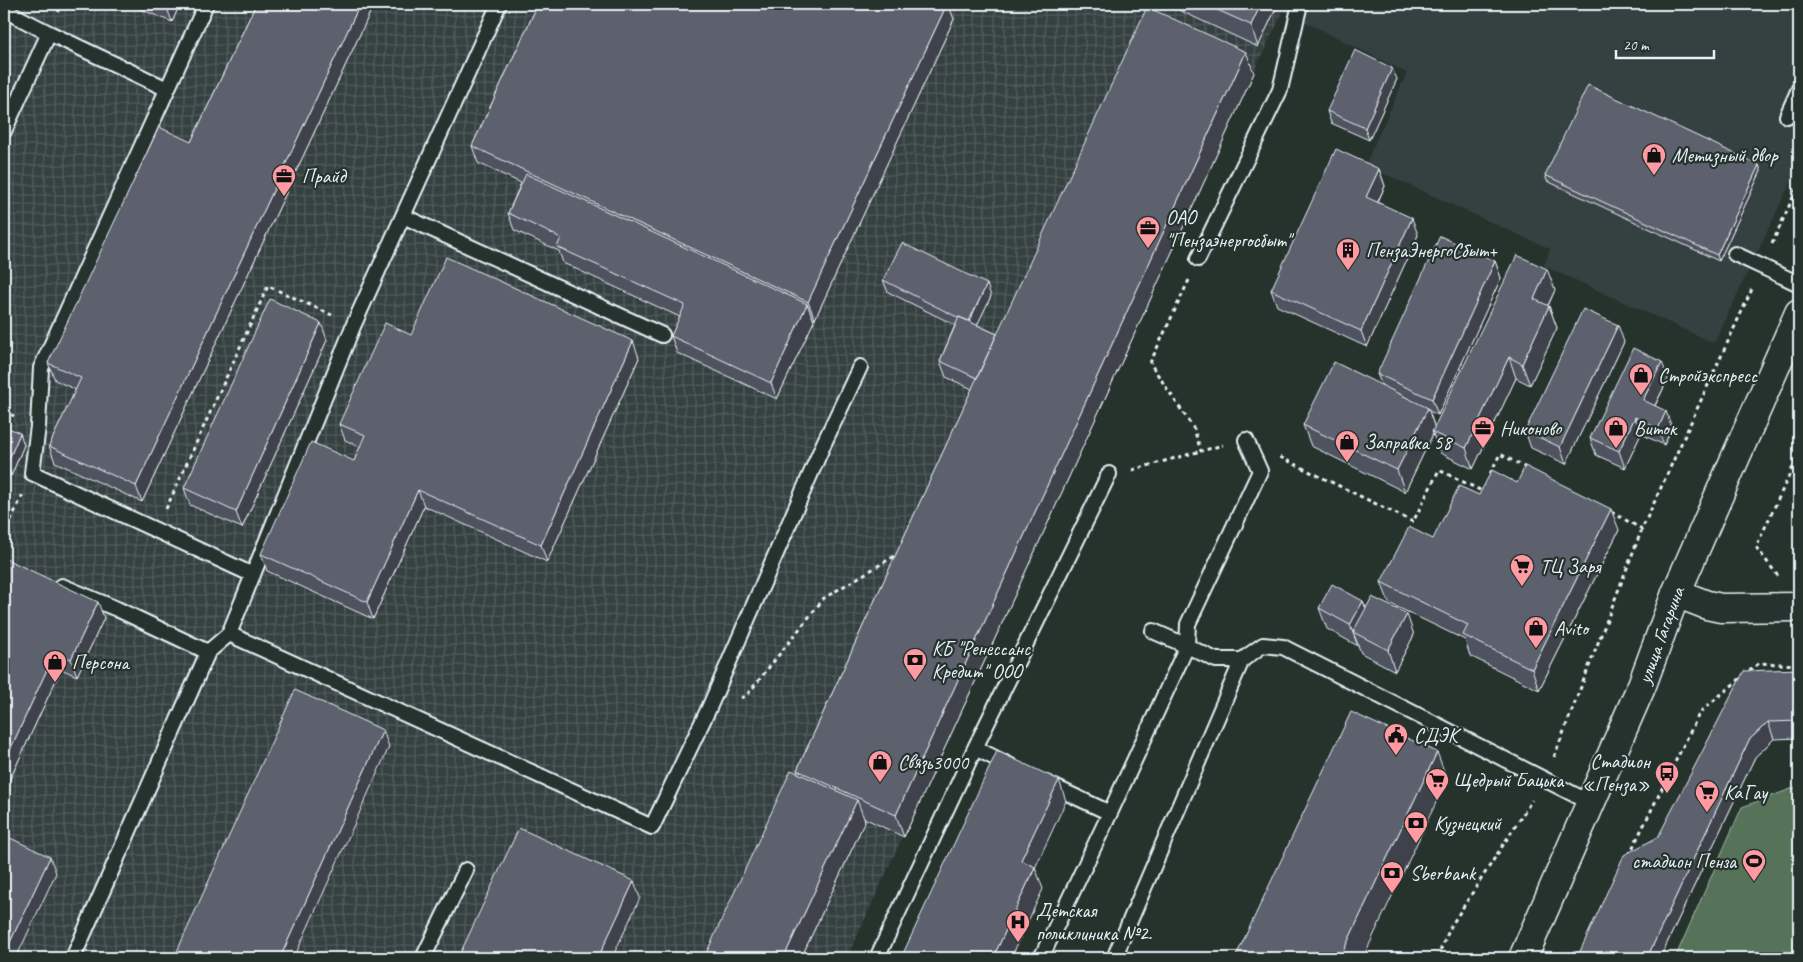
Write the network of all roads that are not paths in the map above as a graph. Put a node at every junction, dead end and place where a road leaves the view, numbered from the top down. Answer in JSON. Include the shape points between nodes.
{"nodes":[{"id":1,"x":206,"y":4,"type":"edge"},
{"id":2,"x":499,"y":4,"type":"edge"},
{"id":3,"x":1300,"y":4,"type":"edge"},
{"id":4,"x":4,"y":10,"type":"edge"},
{"id":5,"x":49,"y":33,"type":"junction"},
{"id":6,"x":167,"y":89,"type":"junction"},
{"id":7,"x":1799,"y":89,"type":"edge"},
{"id":8,"x":1787,"y":116,"type":"dead end"},
{"id":9,"x":4,"y":131,"type":"edge"},
{"id":10,"x":403,"y":216,"type":"junction"},
{"id":11,"x":1735,"y":254,"type":"dead end"},
{"id":12,"x":1198,"y":259,"type":"road end"},
{"id":13,"x":1799,"y":284,"type":"edge"},
{"id":14,"x":1799,"y":313,"type":"edge"},
{"id":15,"x":662,"y":335,"type":"dead end"},
{"id":16,"x":860,"y":367,"type":"dead end"},
{"id":17,"x":1246,"y":440,"type":"road end"},
{"id":18,"x":1109,"y":474,"type":"road end"},
{"id":19,"x":253,"y":575,"type":"junction"},
{"id":20,"x":47,"y":580,"type":"edge"},
{"id":21,"x":1676,"y":592,"type":"junction"},
{"id":22,"x":1799,"y":606,"type":"edge"},
{"id":23,"x":1153,"y":631,"type":"dead end"},
{"id":24,"x":229,"y":634,"type":"junction"},
{"id":25,"x":1187,"y":646,"type":"junction"},
{"id":26,"x":208,"y":652,"type":"junction"},
{"id":27,"x":1242,"y":660,"type":"junction"},
{"id":28,"x":975,"y":748,"type":"junction"},
{"id":29,"x":1020,"y":770,"type":"edge"},
{"id":30,"x":1038,"y":779,"type":"edge"},
{"id":31,"x":1591,"y":803,"type":"junction"},
{"id":32,"x":1110,"y":813,"type":"junction"},
{"id":33,"x":466,"y":870,"type":"dead end"},
{"id":34,"x":73,"y":958,"type":"edge"},
{"id":35,"x":423,"y":958,"type":"edge"},
{"id":36,"x":877,"y":958,"type":"edge"},
{"id":37,"x":1041,"y":958,"type":"edge"},
{"id":38,"x":1114,"y":958,"type":"edge"},
{"id":39,"x":1523,"y":958,"type":"edge"}],
"edges":[{"from":1,"to":6,"type":"lane"},
{"from":2,"to":10,"type":"lane"},
{"from":3,"to":12,"type":"lane","via":[[1280,90]]},
{"from":4,"to":5,"type":"lane"},
{"from":5,"to":6,"type":"lane"},
{"from":5,"to":9,"type":"lane"},
{"from":6,"to":19,"type":"lane","via":[[41,368],[32,474]]},
{"from":7,"to":8,"type":"lane"},
{"from":10,"to":15,"type":"lane"},
{"from":10,"to":19,"type":"lane","via":[[354,324]]},
{"from":11,"to":13,"type":"lane"},
{"from":14,"to":21,"type":"main road","name":"улица Гагарина"},
{"from":16,"to":24,"type":"lane","via":[[709,708],[652,826]]},
{"from":17,"to":25,"type":"lane","via":[[1260,471],[1188,624]]},
{"from":18,"to":28,"type":"lane"},
{"from":19,"to":24,"type":"lane"},
{"from":20,"to":26,"type":"lane"},
{"from":21,"to":22,"type":"main road","via":[[1721,608]]},
{"from":21,"to":31,"type":"main road","name":"улица Гагарина","via":[[1642,685]]},
{"from":23,"to":25,"type":"lane"},
{"from":24,"to":26,"type":"lane"},
{"from":25,"to":27,"type":"lane","via":[[1216,660]]},
{"from":25,"to":32,"type":"lane"},
{"from":26,"to":34,"type":"lane"},
{"from":27,"to":31,"type":"lane","via":[[1264,645],[1283,647]]},
{"from":27,"to":38,"type":"lane"},
{"from":28,"to":29,"type":"lane"},
{"from":28,"to":36,"type":"lane"},
{"from":30,"to":32,"type":"lane"},
{"from":31,"to":39,"type":"main road","name":"улица Гагарина"},
{"from":32,"to":37,"type":"lane"},
{"from":33,"to":35,"type":"lane"}]}
